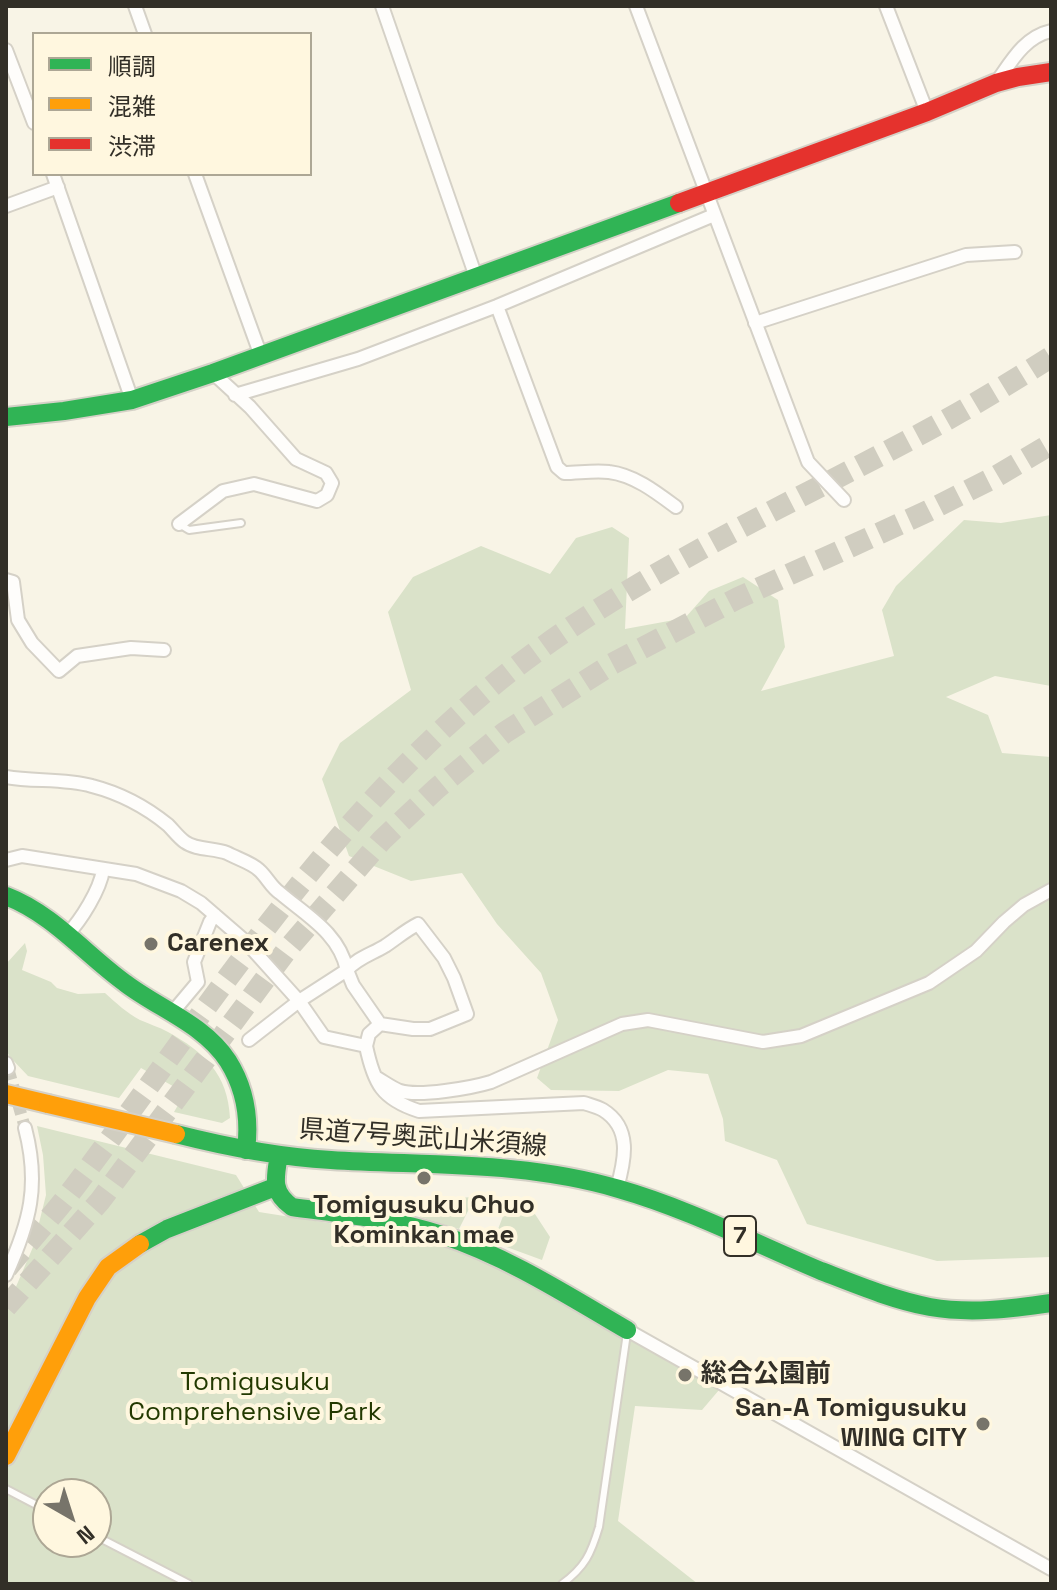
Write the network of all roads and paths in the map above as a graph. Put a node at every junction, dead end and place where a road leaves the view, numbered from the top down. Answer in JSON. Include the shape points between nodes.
{"nodes":[{"id":1,"x":135,"y":6,"type":"edge"},
{"id":2,"x":382,"y":6,"type":"edge"},
{"id":3,"x":636,"y":6,"type":"edge"},
{"id":4,"x":886,"y":6,"type":"edge"},
{"id":5,"x":1051,"y":31,"type":"edge"},
{"id":6,"x":144,"y":32,"type":"edge"},
{"id":7,"x":6,"y":50,"type":"edge"},
{"id":8,"x":1051,"y":72,"type":"edge"},
{"id":9,"x":996,"y":83,"type":"junction"},
{"id":10,"x":927,"y":112,"type":"junction"},
{"id":11,"x":32,"y":118,"type":"edge"},
{"id":12,"x":196,"y":176,"type":"edge"},
{"id":13,"x":56,"y":180,"type":"edge"},
{"id":14,"x":706,"y":193,"type":"junction"},
{"id":15,"x":6,"y":206,"type":"edge"},
{"id":16,"x":714,"y":215,"type":"junction"},
{"id":17,"x":1015,"y":252,"type":"dead end"},
{"id":18,"x":476,"y":277,"type":"junction"},
{"id":19,"x":497,"y":306,"type":"junction"},
{"id":20,"x":755,"y":323,"type":"junction"},
{"id":21,"x":261,"y":356,"type":"junction"},
{"id":22,"x":213,"y":373,"type":"junction"},
{"id":23,"x":235,"y":395,"type":"junction"},
{"id":24,"x":132,"y":400,"type":"junction"},
{"id":25,"x":6,"y":417,"type":"edge"},
{"id":26,"x":844,"y":500,"type":"dead end"},
{"id":27,"x":676,"y":507,"type":"dead end"},
{"id":28,"x":241,"y":523,"type":"dead end"},
{"id":29,"x":179,"y":524,"type":"joint"},
{"id":30,"x":6,"y":580,"type":"edge"},
{"id":31,"x":164,"y":650,"type":"dead end"},
{"id":32,"x":6,"y":777,"type":"edge"},
{"id":33,"x":6,"y":860,"type":"edge"},
{"id":34,"x":103,"y":870,"type":"junction"},
{"id":35,"x":1051,"y":890,"type":"edge"},
{"id":36,"x":6,"y":896,"type":"edge"},
{"id":37,"x":215,"y":915,"type":"junction"},
{"id":38,"x":67,"y":935,"type":"junction"},
{"id":39,"x":347,"y":970,"type":"junction"},
{"id":40,"x":299,"y":1001,"type":"junction"},
{"id":41,"x":172,"y":1013,"type":"junction"},
{"id":42,"x":380,"y":1024,"type":"junction"},
{"id":43,"x":249,"y":1040,"type":"dead end"},
{"id":44,"x":366,"y":1046,"type":"junction"},
{"id":45,"x":374,"y":1076,"type":"junction"},
{"id":46,"x":6,"y":1094,"type":"edge"},
{"id":47,"x":25,"y":1128,"type":"tunnel mouth"},
{"id":48,"x":246,"y":1150,"type":"junction"},
{"id":49,"x":279,"y":1155,"type":"junction"},
{"id":50,"x":275,"y":1187,"type":"junction"},
{"id":51,"x":617,"y":1188,"type":"junction"},
{"id":52,"x":6,"y":1275,"type":"edge"},
{"id":53,"x":1051,"y":1303,"type":"edge"},
{"id":54,"x":627,"y":1330,"type":"junction"},
{"id":55,"x":6,"y":1456,"type":"edge"},
{"id":56,"x":6,"y":1489,"type":"edge"},
{"id":57,"x":32,"y":1503,"type":"edge"},
{"id":58,"x":112,"y":1544,"type":"edge"},
{"id":59,"x":1051,"y":1569,"type":"edge"},
{"id":60,"x":189,"y":1584,"type":"edge"},
{"id":61,"x":562,"y":1584,"type":"edge"}],
"edges":[{"from":1,"to":6,"type":"street"},
{"from":2,"to":18,"type":"street"},
{"from":3,"to":14,"type":"street"},
{"from":4,"to":10,"type":"street"},
{"from":5,"to":9,"type":"street","via":[[1023,46]]},
{"from":7,"to":11,"type":"street"},
{"from":8,"to":9,"type":"street"},
{"from":9,"to":10,"type":"street"},
{"from":10,"to":14,"type":"street"},
{"from":12,"to":21,"type":"street"},
{"from":13,"to":15,"type":"street"},
{"from":13,"to":24,"type":"street"},
{"from":14,"to":16,"type":"street"},
{"from":14,"to":18,"type":"street"},
{"from":16,"to":19,"type":"street"},
{"from":16,"to":20,"type":"street"},
{"from":17,"to":20,"type":"street","via":[[966,255]]},
{"from":18,"to":21,"type":"street"},
{"from":19,"to":23,"type":"street","via":[[358,359]]},
{"from":19,"to":27,"type":"street","via":[[557,467],[564,473],[609,472],[629,478]]},
{"from":20,"to":26,"type":"street","via":[[808,462]]},
{"from":21,"to":22,"type":"street"},
{"from":22,"to":23,"type":"street"},
{"from":22,"to":24,"type":"street"},
{"from":23,"to":29,"type":"street","via":[[296,459],[326,473],[332,483],[327,495],[317,501],[254,484],[223,491]]},
{"from":24,"to":25,"type":"street"},
{"from":28,"to":29,"type":"lane","via":[[189,530]]},
{"from":30,"to":31,"type":"street","via":[[13,582],[18,620],[59,671],[77,656],[131,648]]},
{"from":32,"to":39,"type":"street","via":[[55,780],[116,793],[148,811],[187,844],[223,852],[259,870],[333,940]]},
{"from":33,"to":34,"type":"street","via":[[22,856]]},
{"from":34,"to":37,"type":"street","via":[[136,874],[181,891]]},
{"from":34,"to":38,"type":"street"},
{"from":35,"to":45,"type":"street","via":[[1024,905],[976,951],[929,983],[801,1036],[763,1042],[648,1020],[622,1024],[476,1087],[402,1092]]},
{"from":36,"to":38,"type":"street","via":[[41,911]]},
{"from":37,"to":40,"type":"street"},
{"from":37,"to":41,"type":"street","via":[[194,962],[198,982]]},
{"from":38,"to":41,"type":"street","via":[[104,968]]},
{"from":39,"to":40,"type":"street"},
{"from":39,"to":42,"type":"street"},
{"from":39,"to":42,"type":"street","via":[[418,924],[444,958],[467,1014],[430,1029]]},
{"from":40,"to":43,"type":"street"},
{"from":40,"to":44,"type":"street","via":[[324,1037]]},
{"from":41,"to":48,"type":"street","via":[[212,1042],[233,1070],[247,1112]]},
{"from":42,"to":44,"type":"street"},
{"from":44,"to":45,"type":"street"},
{"from":45,"to":51,"type":"street","via":[[401,1105],[419,1111],[584,1103],[603,1110],[618,1124],[625,1141]]},
{"from":46,"to":48,"type":"street","name":"県道7号奥武山米須線","number":"7","bridge":true},
{"from":47,"to":52,"type":"street","via":[[32,1154],[32,1198]]},
{"from":48,"to":49,"type":"street","name":"県道7号奥武山米須線","number":"7"},
{"from":49,"to":50,"type":"street"},
{"from":49,"to":51,"type":"street","name":"県道7号奥武山米須線","number":"7","via":[[492,1166]]},
{"from":50,"to":54,"type":"street","via":[[292,1207],[393,1221],[445,1236],[509,1262]]},
{"from":50,"to":55,"type":"street","via":[[167,1229],[108,1267]]},
{"from":51,"to":53,"type":"street","name":"県道7号奥武山米須線","number":"7","via":[[904,1301],[986,1310]]},
{"from":54,"to":59,"type":"street"},
{"from":54,"to":61,"type":"lane","via":[[599,1527],[583,1566]]},
{"from":56,"to":57,"type":"lane"},
{"from":58,"to":60,"type":"lane"}]}
